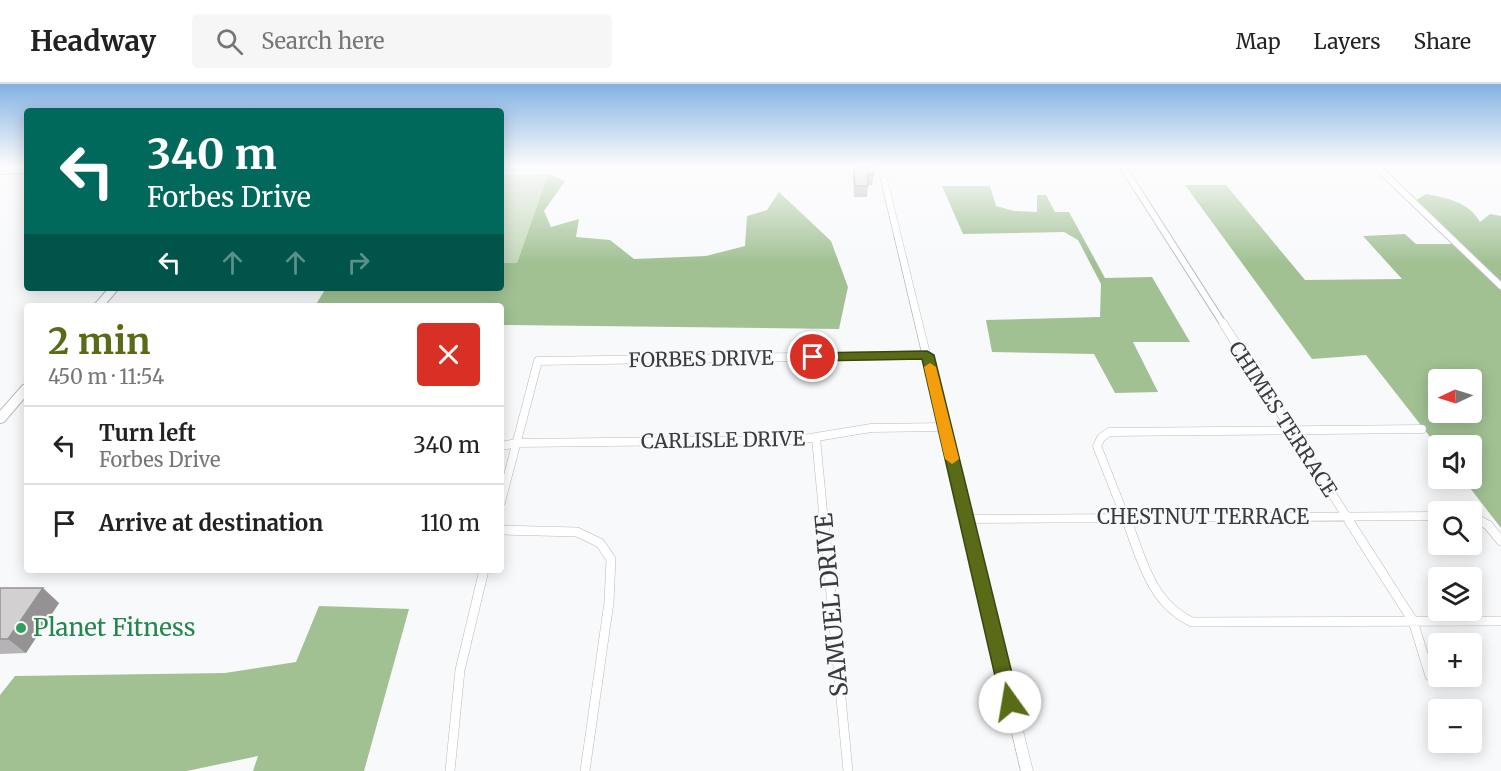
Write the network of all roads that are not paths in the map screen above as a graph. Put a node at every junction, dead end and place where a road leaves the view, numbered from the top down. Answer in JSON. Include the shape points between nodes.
{"nodes":[{"id":1,"x":890,"y":199,"type":"edge"},
{"id":2,"x":1143,"y":199,"type":"edge"},
{"id":3,"x":1410,"y":199,"type":"edge"},
{"id":4,"x":1501,"y":286,"type":"edge"},
{"id":5,"x":111,"y":291,"type":"edge"},
{"id":6,"x":101,"y":303,"type":"edge"},
{"id":7,"x":927,"y":355,"type":"junction"},
{"id":8,"x":24,"y":391,"type":"edge"},
{"id":9,"x":0,"y":419,"type":"edge"},
{"id":10,"x":945,"y":427,"type":"junction"},
{"id":11,"x":1422,"y":429,"type":"dead end"},
{"id":12,"x":1291,"y":430,"type":"junction"},
{"id":13,"x":816,"y":438,"type":"junction"},
{"id":14,"x":517,"y":443,"type":"junction"},
{"id":15,"x":504,"y":445,"type":"edge"},
{"id":16,"x":504,"y":491,"type":"edge"},
{"id":17,"x":1346,"y":516,"type":"junction"},
{"id":18,"x":1428,"y":516,"type":"edge"},
{"id":19,"x":1125,"y":517,"type":"junction"},
{"id":20,"x":967,"y":519,"type":"junction"},
{"id":21,"x":1482,"y":522,"type":"edge"},
{"id":22,"x":504,"y":530,"type":"edge"},
{"id":23,"x":1501,"y":541,"type":"edge"},
{"id":24,"x":483,"y":573,"type":"edge"},
{"id":25,"x":1413,"y":621,"type":"junction"},
{"id":26,"x":1501,"y":621,"type":"edge"},
{"id":27,"x":1428,"y":670,"type":"edge"},
{"id":28,"x":450,"y":771,"type":"edge"},
{"id":29,"x":585,"y":771,"type":"edge"},
{"id":30,"x":848,"y":771,"type":"edge"},
{"id":31,"x":1027,"y":771,"type":"edge"}],
"edges":[{"from":1,"to":7,"type":"street"},
{"from":2,"to":12,"type":"street","name":"CHIMES TERRACE"},
{"from":3,"to":4,"type":"street"},
{"from":5,"to":6,"type":"main road"},
{"from":7,"to":10,"type":"street"},
{"from":7,"to":14,"type":"street","name":"FORBES DRIVE","via":[[538,361]]},
{"from":8,"to":9,"type":"main road"},
{"from":10,"to":13,"type":"street","name":"CARLISLE DRIVE","via":[[871,428]]},
{"from":10,"to":20,"type":"street"},
{"from":11,"to":12,"type":"street"},
{"from":12,"to":17,"type":"street","name":"CHIMES TERRACE"},
{"from":12,"to":19,"type":"street","via":[[1106,433],[1099,438],[1098,451]]},
{"from":13,"to":14,"type":"street","name":"CARLISLE DRIVE"},
{"from":13,"to":30,"type":"street","name":"SAMUEL DRIVE"},
{"from":14,"to":15,"type":"street","name":"CARLISLE DRIVE"},
{"from":14,"to":16,"type":"street"},
{"from":17,"to":18,"type":"street","name":"CHESTNUT TERRACE"},
{"from":17,"to":19,"type":"street","name":"CHESTNUT TERRACE"},
{"from":17,"to":25,"type":"street","name":"CHIMES TERRACE"},
{"from":19,"to":20,"type":"street","name":"CHESTNUT TERRACE"},
{"from":19,"to":25,"type":"street","via":[[1159,597],[1175,614],[1192,622]]},
{"from":20,"to":31,"type":"street"},
{"from":21,"to":23,"type":"street"},
{"from":22,"to":29,"type":"street","via":[[577,532],[600,543],[611,559],[609,602]]},
{"from":24,"to":28,"type":"street","via":[[460,670]]},
{"from":25,"to":26,"type":"street"},
{"from":25,"to":27,"type":"street","name":"CHIMES TERRACE"}]}
